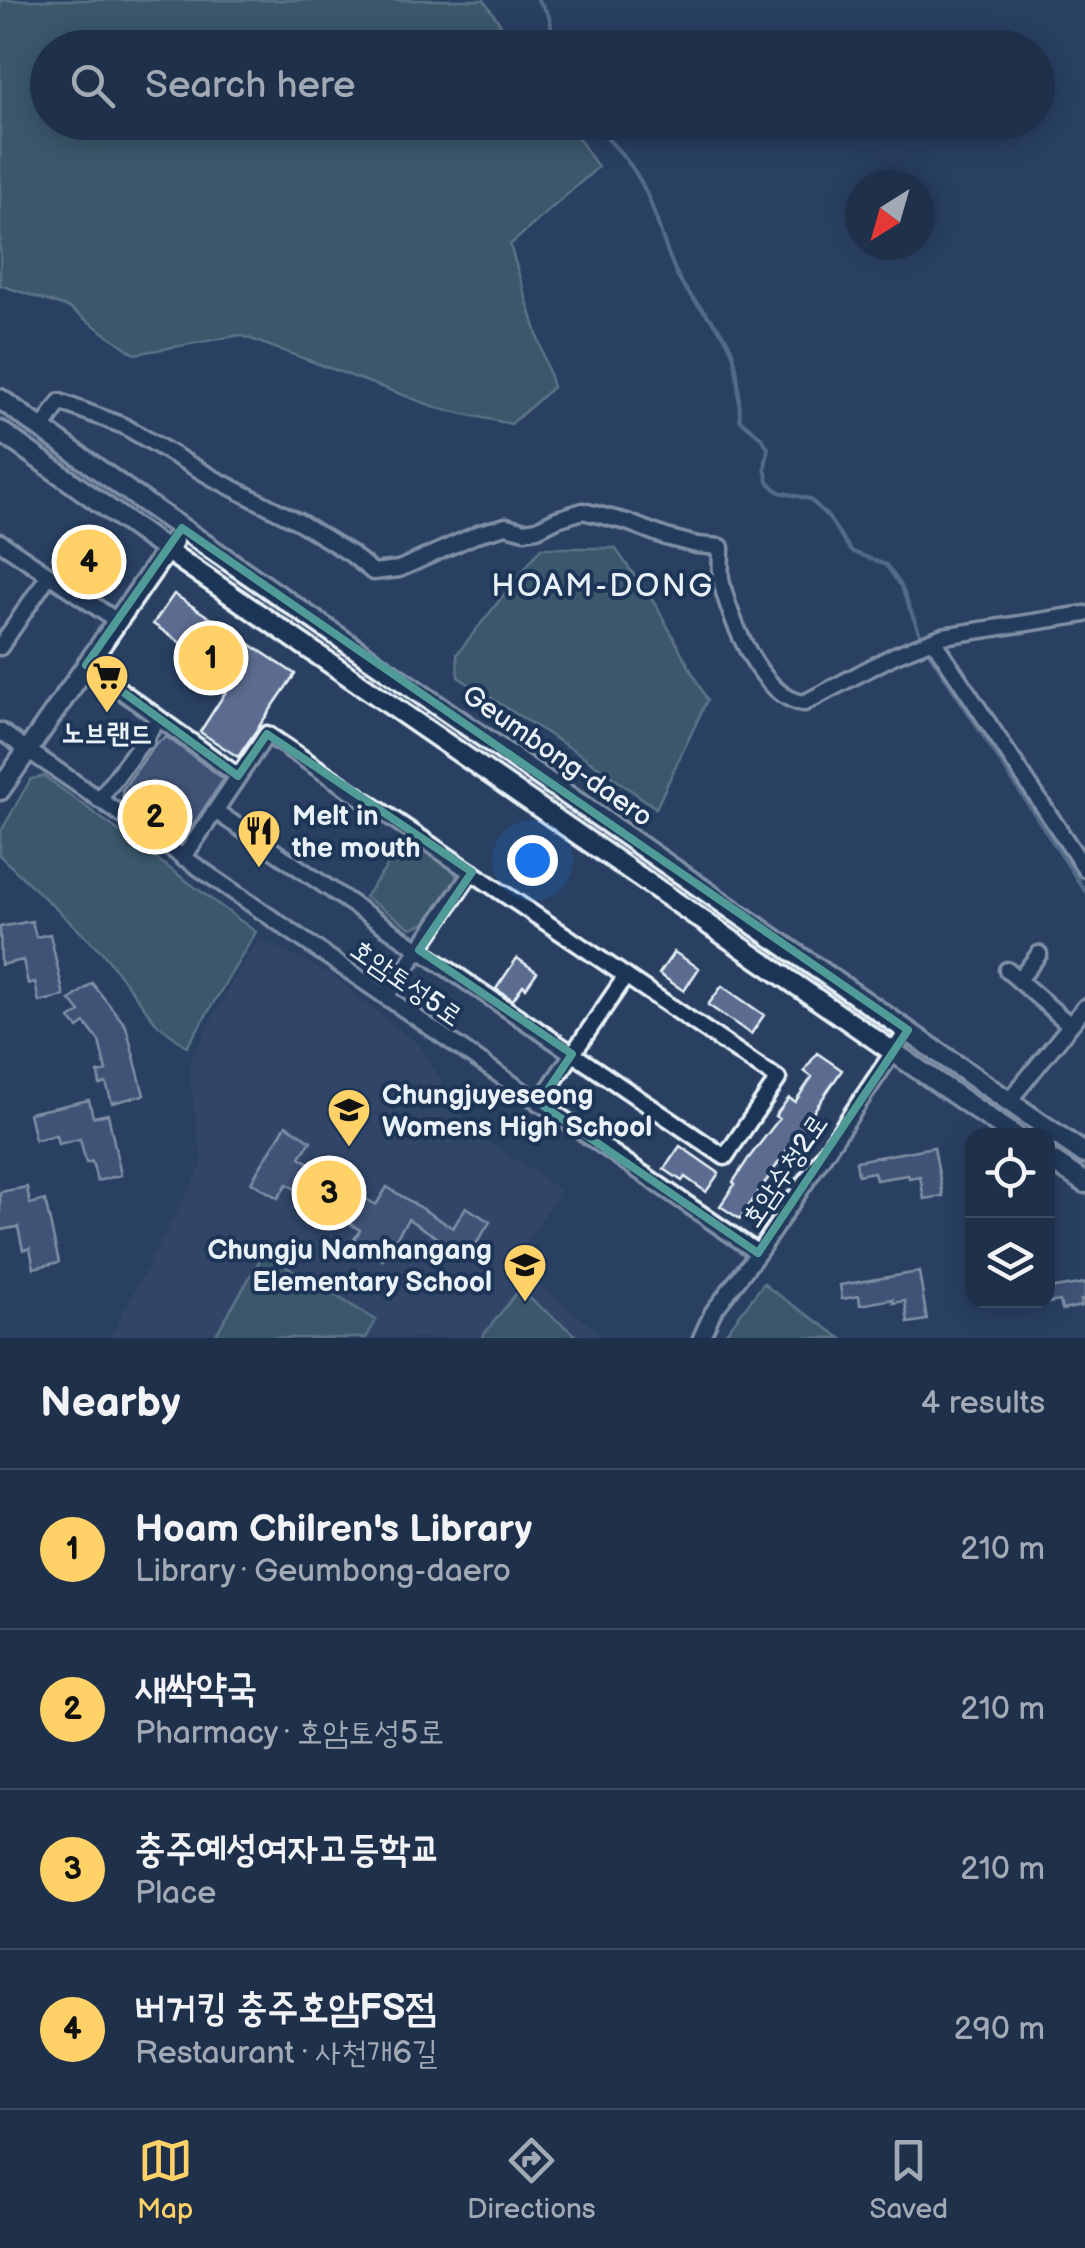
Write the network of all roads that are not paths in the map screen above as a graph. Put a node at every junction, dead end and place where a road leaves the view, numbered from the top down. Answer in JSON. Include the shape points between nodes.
{"nodes":[{"id":1,"x":0,"y":399,"type":"edge"},
{"id":2,"x":42,"y":429,"type":"junction"},
{"id":3,"x":0,"y":431,"type":"edge"},
{"id":4,"x":182,"y":528,"type":"junction"},
{"id":5,"x":0,"y":542,"type":"edge"},
{"id":6,"x":166,"y":550,"type":"junction"},
{"id":7,"x":49,"y":575,"type":"junction"},
{"id":8,"x":1085,"y":614,"type":"edge"},
{"id":9,"x":116,"y":621,"type":"junction"},
{"id":10,"x":933,"y":640,"type":"junction"},
{"id":11,"x":0,"y":647,"type":"edge"},
{"id":12,"x":86,"y":665,"type":"junction"},
{"id":13,"x":159,"y":720,"type":"junction"},
{"id":14,"x":0,"y":730,"type":"edge"},
{"id":15,"x":27,"y":751,"type":"junction"},
{"id":16,"x":238,"y":776,"type":"junction"},
{"id":17,"x":0,"y":790,"type":"edge"},
{"id":18,"x":99,"y":800,"type":"junction"},
{"id":19,"x":214,"y":811,"type":"junction"},
{"id":20,"x":182,"y":858,"type":"junction"},
{"id":21,"x":1085,"y":869,"type":"edge"},
{"id":22,"x":472,"y":872,"type":"junction"},
{"id":23,"x":418,"y":950,"type":"junction"},
{"id":24,"x":1039,"y":954,"type":"dead end"},
{"id":25,"x":626,"y":976,"type":"junction"},
{"id":26,"x":386,"y":998,"type":"junction"},
{"id":27,"x":1085,"y":1007,"type":"edge"},
{"id":28,"x":1070,"y":1025,"type":"junction"},
{"id":29,"x":908,"y":1030,"type":"junction"},
{"id":30,"x":892,"y":1053,"type":"junction"},
{"id":31,"x":572,"y":1054,"type":"junction"},
{"id":32,"x":1009,"y":1100,"type":"junction"},
{"id":33,"x":539,"y":1103,"type":"junction"},
{"id":34,"x":1002,"y":1128,"type":"edge"},
{"id":35,"x":1085,"y":1154,"type":"edge"},
{"id":36,"x":1055,"y":1163,"type":"edge"},
{"id":37,"x":1085,"y":1184,"type":"edge"},
{"id":38,"x":758,"y":1253,"type":"junction"},
{"id":39,"x":701,"y":1338,"type":"edge"}],
"edges":[{"from":1,"to":2,"type":"street","name":"Geumbong-daero"},
{"from":2,"to":4,"type":"street","name":"Geumbong-daero"},
{"from":2,"to":10,"type":"street","via":[[60,402],[124,426],[301,523],[374,572],[399,569],[480,532],[506,526],[538,530],[584,512],[721,548],[722,578],[753,662],[793,702],[804,703]]},
{"from":3,"to":6,"type":"street","name":"Geumbong-daero"},
{"from":4,"to":6,"type":"street"},
{"from":4,"to":29,"type":"street","name":"Geumbong-daero"},
{"from":5,"to":7,"type":"street"},
{"from":6,"to":9,"type":"street"},
{"from":6,"to":30,"type":"street","name":"Geumbong-daero"},
{"from":7,"to":9,"type":"street"},
{"from":7,"to":11,"type":"street"},
{"from":8,"to":10,"type":"street"},
{"from":9,"to":12,"type":"street"},
{"from":10,"to":21,"type":"street"},
{"from":12,"to":13,"type":"street"},
{"from":12,"to":15,"type":"street"},
{"from":13,"to":16,"type":"street"},
{"from":13,"to":18,"type":"street"},
{"from":14,"to":15,"type":"street","name":"호암토성5로"},
{"from":15,"to":17,"type":"street"},
{"from":15,"to":18,"type":"street","name":"호암토성5로"},
{"from":16,"to":19,"type":"street"},
{"from":16,"to":22,"type":"street","via":[[267,734]]},
{"from":18,"to":20,"type":"street","name":"호암토성5로"},
{"from":19,"to":20,"type":"street"},
{"from":19,"to":23,"type":"street"},
{"from":20,"to":26,"type":"street","name":"호암토성5로"},
{"from":22,"to":23,"type":"street"},
{"from":22,"to":25,"type":"street"},
{"from":23,"to":26,"type":"street"},
{"from":23,"to":31,"type":"street"},
{"from":24,"to":28,"type":"street","via":[[1013,975]]},
{"from":25,"to":31,"type":"street"},
{"from":25,"to":31,"type":"street","via":[[778,1080],[724,1158]]},
{"from":26,"to":33,"type":"street","name":"호암토성5로"},
{"from":27,"to":28,"type":"street"},
{"from":28,"to":32,"type":"street"},
{"from":29,"to":30,"type":"street","name":"호암수청2로"},
{"from":29,"to":32,"type":"street","name":"Geumbong-daero"},
{"from":30,"to":34,"type":"street","name":"Geumbong-daero"},
{"from":30,"to":38,"type":"street","name":"호암수청2로"},
{"from":31,"to":33,"type":"street"},
{"from":32,"to":35,"type":"street","name":"Geumbong-daero"},
{"from":33,"to":38,"type":"street","name":"호암토성5로"},
{"from":36,"to":37,"type":"street"},
{"from":38,"to":39,"type":"street","name":"호암수청2로"}]}
